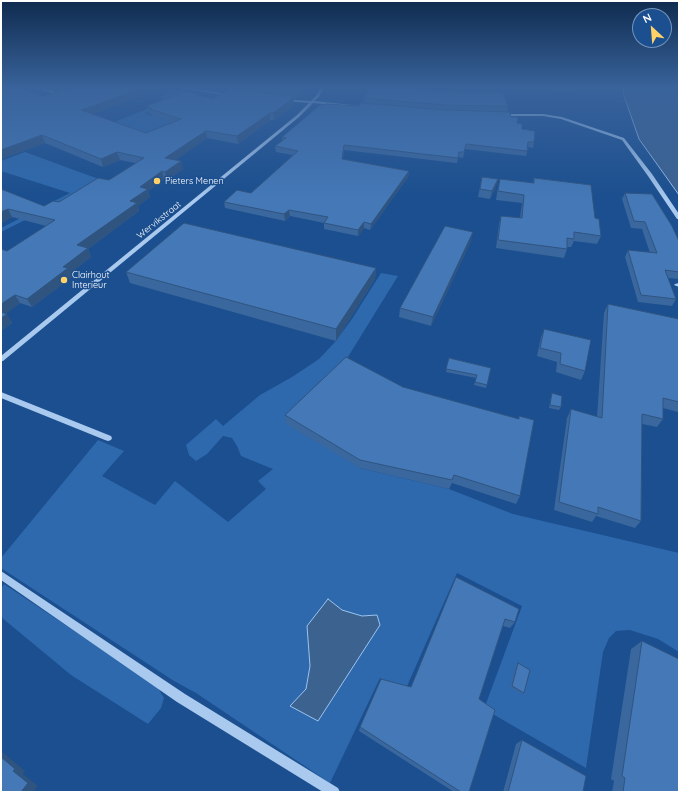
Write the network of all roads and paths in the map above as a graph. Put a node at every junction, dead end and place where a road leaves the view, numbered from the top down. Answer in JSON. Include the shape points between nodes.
{"nodes":[{"id":1,"x":287,"y":125,"type":"edge"},
{"id":2,"x":581,"y":125,"type":"edge"},
{"id":3,"x":679,"y":218,"type":"edge"},
{"id":4,"x":1,"y":359,"type":"edge"},
{"id":5,"x":1,"y":395,"type":"edge"},
{"id":6,"x":108,"y":438,"type":"dead end"},
{"id":7,"x":1,"y":575,"type":"edge"},
{"id":8,"x":334,"y":792,"type":"edge"}],
"edges":[{"from":1,"to":4,"type":"street","name":"Wervikstraat"},
{"from":2,"to":3,"type":"street","via":[[623,140]]},
{"from":5,"to":6,"type":"street"},
{"from":7,"to":8,"type":"street","via":[[181,698]]}]}
